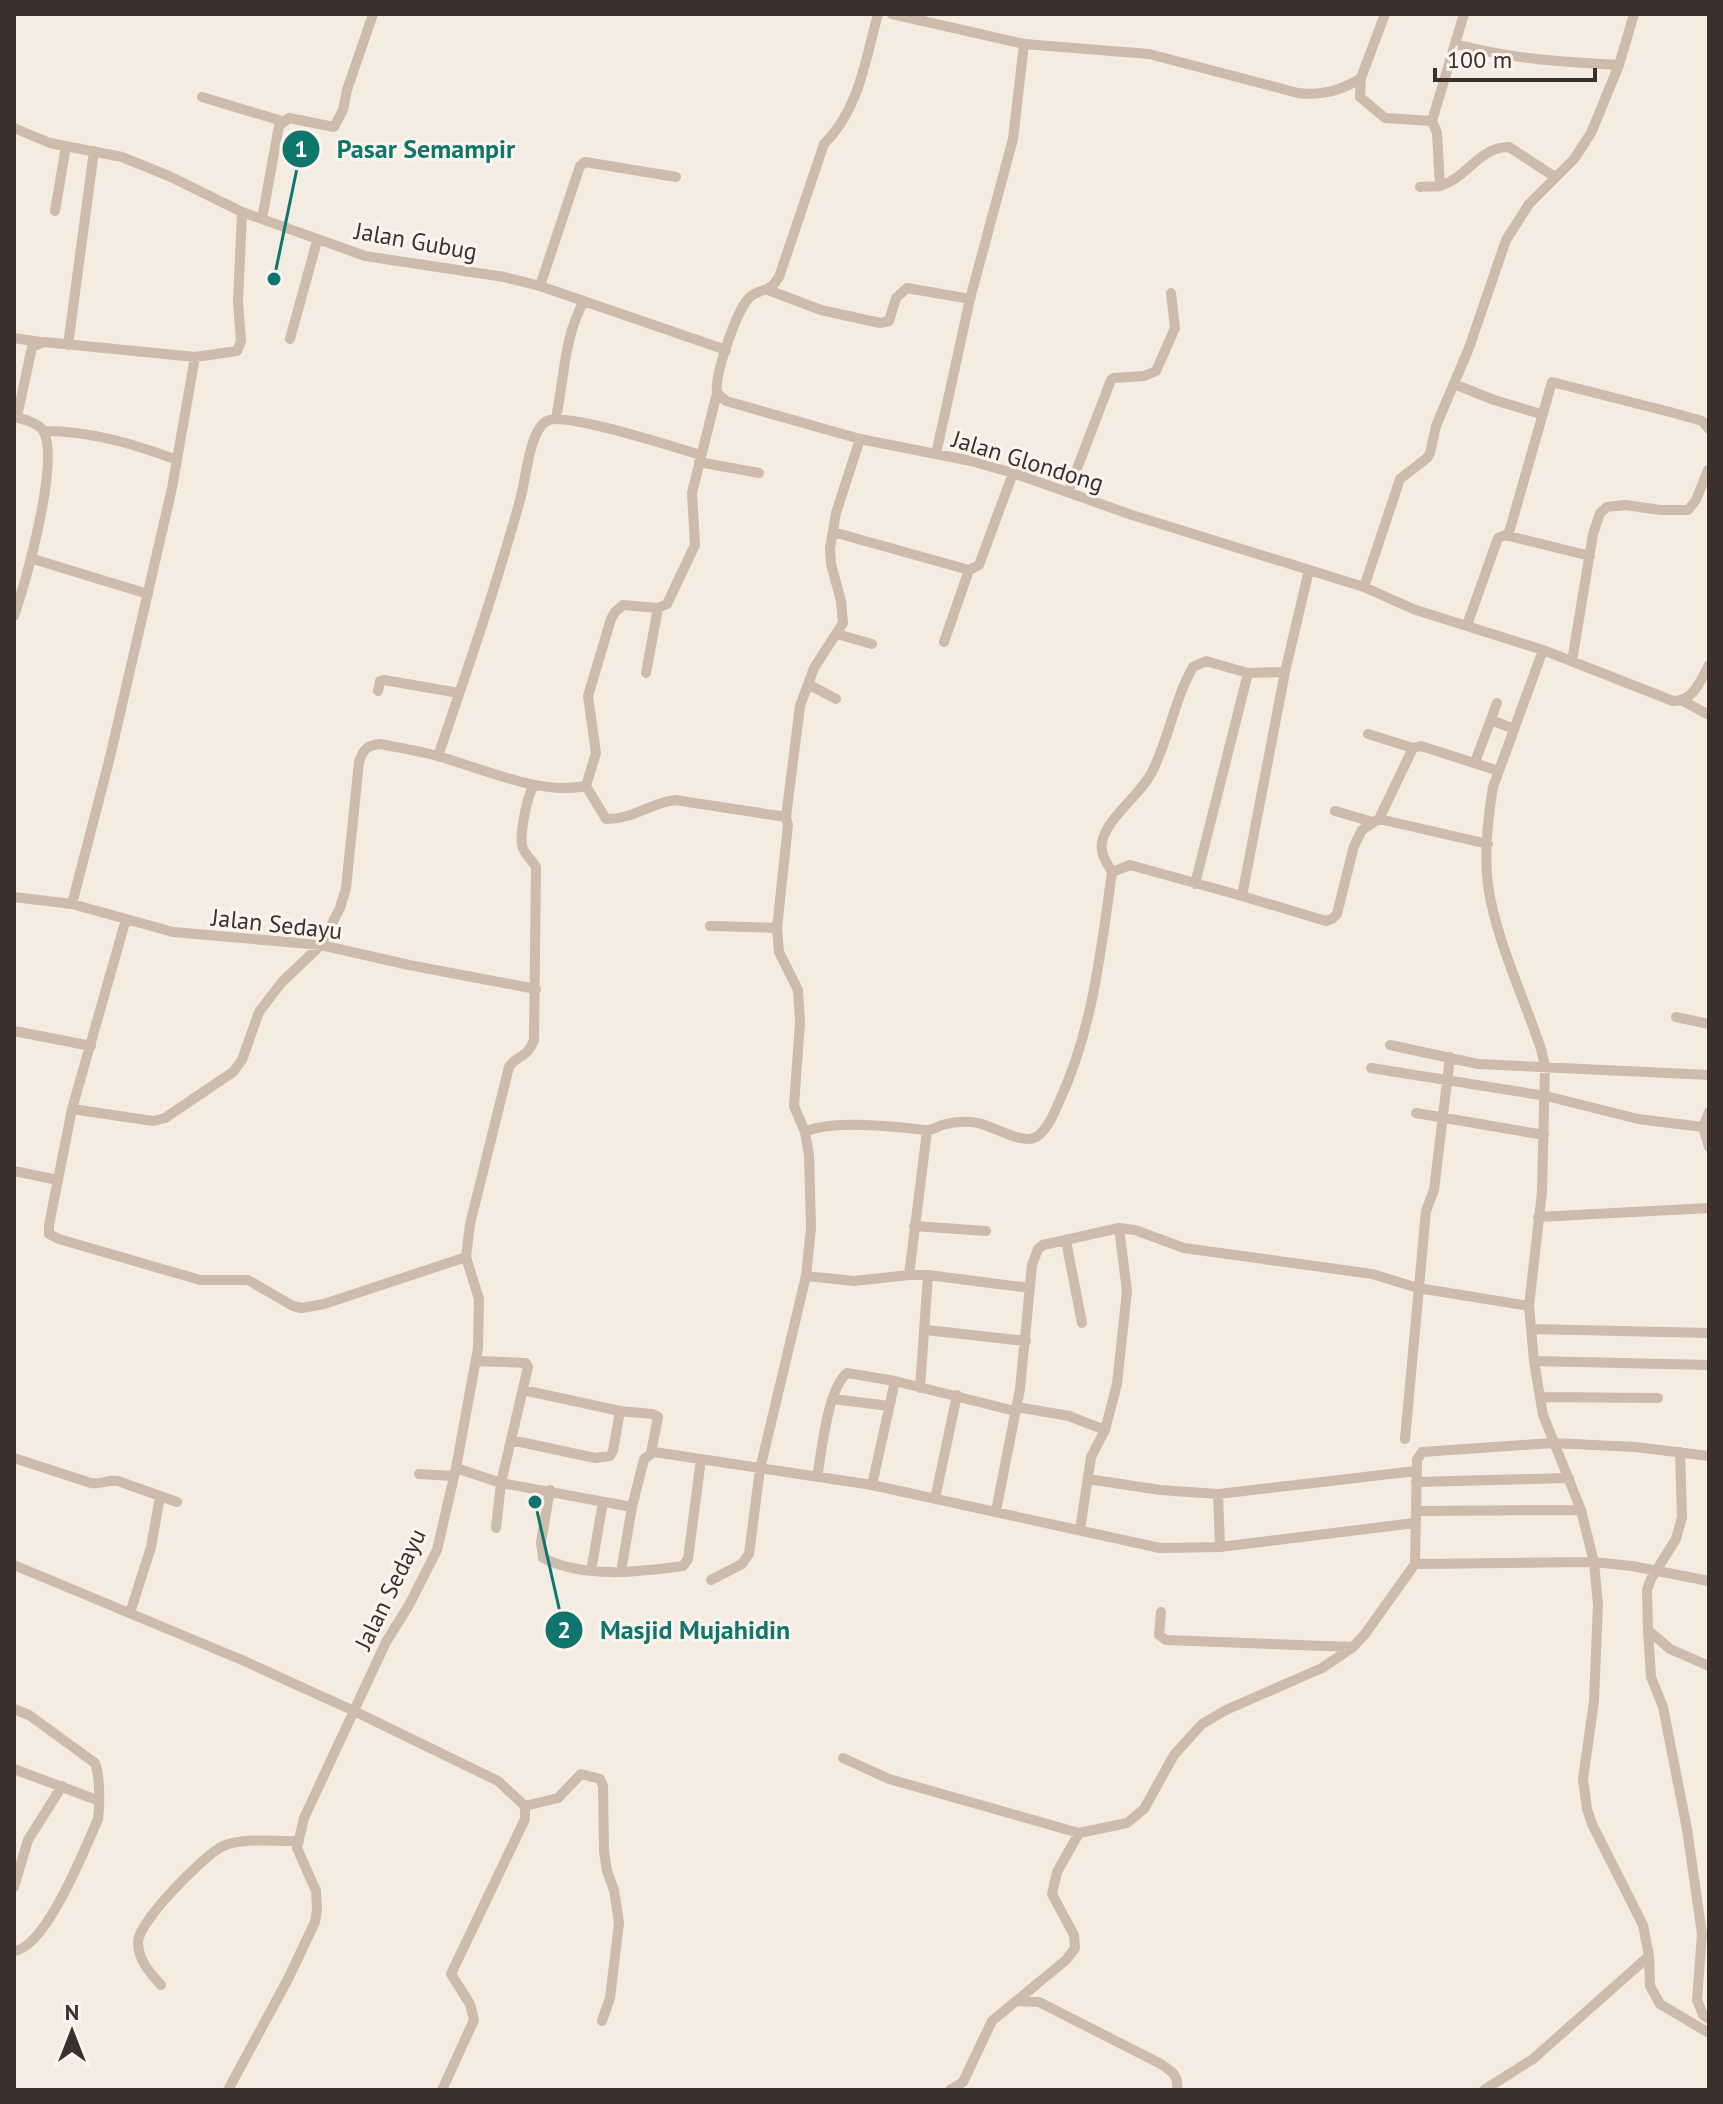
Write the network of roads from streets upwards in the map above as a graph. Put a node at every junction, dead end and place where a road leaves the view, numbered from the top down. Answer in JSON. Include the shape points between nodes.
{"nodes":[{"id":1,"x":373,"y":14,"type":"edge"},
{"id":2,"x":878,"y":14,"type":"edge"},
{"id":3,"x":892,"y":14,"type":"edge"},
{"id":4,"x":1385,"y":14,"type":"edge"},
{"id":5,"x":1464,"y":14,"type":"edge"},
{"id":6,"x":1634,"y":14,"type":"edge"},
{"id":7,"x":1024,"y":44,"type":"junction"},
{"id":8,"x":1456,"y":44,"type":"junction"},
{"id":9,"x":1619,"y":65,"type":"junction"},
{"id":10,"x":1361,"y":78,"type":"junction"},
{"id":11,"x":202,"y":97,"type":"dead end"},
{"id":12,"x":282,"y":121,"type":"junction"},
{"id":13,"x":1432,"y":121,"type":"junction"},
{"id":14,"x":14,"y":128,"type":"edge"},
{"id":15,"x":66,"y":146,"type":"junction"},
{"id":16,"x":94,"y":151,"type":"junction"},
{"id":17,"x":676,"y":177,"type":"dead end"},
{"id":18,"x":1555,"y":177,"type":"junction"},
{"id":19,"x":1440,"y":186,"type":"junction"},
{"id":20,"x":1420,"y":187,"type":"dead end"},
{"id":21,"x":55,"y":211,"type":"dead end"},
{"id":22,"x":242,"y":212,"type":"junction"},
{"id":23,"x":262,"y":219,"type":"junction"},
{"id":24,"x":317,"y":241,"type":"junction"},
{"id":25,"x":540,"y":286,"type":"junction"},
{"id":26,"x":768,"y":290,"type":"junction"},
{"id":27,"x":1171,"y":293,"type":"dead end"},
{"id":28,"x":970,"y":299,"type":"junction"},
{"id":29,"x":584,"y":301,"type":"junction"},
{"id":30,"x":14,"y":338,"type":"edge"},
{"id":31,"x":290,"y":339,"type":"dead end"},
{"id":32,"x":41,"y":342,"type":"junction"},
{"id":33,"x":68,"y":345,"type":"junction"},
{"id":34,"x":726,"y":350,"type":"junction"},
{"id":35,"x":195,"y":357,"type":"junction"},
{"id":36,"x":1454,"y":384,"type":"junction"},
{"id":37,"x":717,"y":393,"type":"junction"},
{"id":38,"x":1541,"y":414,"type":"junction"},
{"id":39,"x":16,"y":417,"type":"edge"},
{"id":40,"x":556,"y":418,"type":"junction"},
{"id":41,"x":1709,"y":429,"type":"edge"},
{"id":42,"x":44,"y":431,"type":"junction"},
{"id":43,"x":860,"y":439,"type":"junction"},
{"id":44,"x":936,"y":454,"type":"junction"},
{"id":45,"x":700,"y":459,"type":"junction"},
{"id":46,"x":177,"y":460,"type":"junction"},
{"id":47,"x":1709,"y":468,"type":"edge"},
{"id":48,"x":759,"y":473,"type":"dead end"},
{"id":49,"x":1013,"y":473,"type":"junction"},
{"id":50,"x":1068,"y":492,"type":"junction"},
{"id":51,"x":833,"y":532,"type":"junction"},
{"id":52,"x":1508,"y":536,"type":"junction"},
{"id":53,"x":1590,"y":556,"type":"junction"},
{"id":54,"x":33,"y":559,"type":"junction"},
{"id":55,"x":969,"y":570,"type":"junction"},
{"id":56,"x":1309,"y":570,"type":"junction"},
{"id":57,"x":1364,"y":587,"type":"junction"},
{"id":58,"x":148,"y":594,"type":"junction"},
{"id":59,"x":658,"y":608,"type":"junction"},
{"id":60,"x":14,"y":616,"type":"edge"},
{"id":61,"x":1467,"y":625,"type":"junction"},
{"id":62,"x":837,"y":634,"type":"junction"},
{"id":63,"x":944,"y":642,"type":"dead end"},
{"id":64,"x":872,"y":644,"type":"dead end"},
{"id":65,"x":1543,"y":650,"type":"junction"},
{"id":66,"x":1572,"y":661,"type":"junction"},
{"id":67,"x":1709,"y":665,"type":"edge"},
{"id":68,"x":1285,"y":672,"type":"junction"},
{"id":69,"x":646,"y":673,"type":"dead end"},
{"id":70,"x":1248,"y":673,"type":"junction"},
{"id":71,"x":808,"y":684,"type":"junction"},
{"id":72,"x":378,"y":691,"type":"dead end"},
{"id":73,"x":459,"y":693,"type":"junction"},
{"id":74,"x":836,"y":699,"type":"dead end"},
{"id":75,"x":1683,"y":701,"type":"junction"},
{"id":76,"x":1497,"y":703,"type":"dead end"},
{"id":77,"x":1709,"y":715,"type":"edge"},
{"id":78,"x":1491,"y":720,"type":"junction"},
{"id":79,"x":1514,"y":729,"type":"junction"},
{"id":80,"x":1368,"y":734,"type":"dead end"},
{"id":81,"x":1413,"y":748,"type":"junction"},
{"id":82,"x":438,"y":756,"type":"junction"},
{"id":83,"x":1475,"y":762,"type":"junction"},
{"id":84,"x":1499,"y":771,"type":"junction"},
{"id":85,"x":534,"y":786,"type":"junction"},
{"id":86,"x":586,"y":786,"type":"junction"},
{"id":87,"x":1335,"y":811,"type":"dead end"},
{"id":88,"x":786,"y":817,"type":"junction"},
{"id":89,"x":1376,"y":821,"type":"junction"},
{"id":90,"x":1488,"y":844,"type":"junction"},
{"id":91,"x":1112,"y":872,"type":"junction"},
{"id":92,"x":1195,"y":884,"type":"junction"},
{"id":93,"x":1242,"y":896,"type":"junction"},
{"id":94,"x":14,"y":897,"type":"edge"},
{"id":95,"x":72,"y":904,"type":"junction"},
{"id":96,"x":126,"y":919,"type":"junction"},
{"id":97,"x":710,"y":926,"type":"dead end"},
{"id":98,"x":777,"y":928,"type":"junction"},
{"id":99,"x":321,"y":945,"type":"junction"},
{"id":100,"x":536,"y":989,"type":"junction"},
{"id":101,"x":1676,"y":1017,"type":"dead end"},
{"id":102,"x":1709,"y":1024,"type":"edge"},
{"id":103,"x":14,"y":1031,"type":"edge"},
{"id":104,"x":1390,"y":1045,"type":"dead end"},
{"id":105,"x":91,"y":1046,"type":"junction"},
{"id":106,"x":1450,"y":1057,"type":"junction"},
{"id":107,"x":1545,"y":1066,"type":"junction"},
{"id":108,"x":1371,"y":1068,"type":"dead end"},
{"id":109,"x":1709,"y":1075,"type":"edge"},
{"id":110,"x":1448,"y":1080,"type":"junction"},
{"id":111,"x":1546,"y":1096,"type":"junction"},
{"id":112,"x":72,"y":1109,"type":"junction"},
{"id":113,"x":1709,"y":1112,"type":"edge"},
{"id":114,"x":1416,"y":1113,"type":"dead end"},
{"id":115,"x":1444,"y":1118,"type":"junction"},
{"id":116,"x":1703,"y":1127,"type":"junction"},
{"id":117,"x":927,"y":1131,"type":"junction"},
{"id":118,"x":805,"y":1132,"type":"junction"},
{"id":119,"x":1544,"y":1135,"type":"junction"},
{"id":120,"x":1709,"y":1147,"type":"edge"},
{"id":121,"x":14,"y":1171,"type":"edge"},
{"id":122,"x":58,"y":1180,"type":"junction"},
{"id":123,"x":1709,"y":1208,"type":"edge"},
{"id":124,"x":1538,"y":1217,"type":"junction"},
{"id":125,"x":914,"y":1226,"type":"junction"},
{"id":126,"x":1119,"y":1228,"type":"junction"},
{"id":127,"x":986,"y":1231,"type":"dead end"},
{"id":128,"x":1066,"y":1241,"type":"junction"},
{"id":129,"x":466,"y":1257,"type":"junction"},
{"id":130,"x":909,"y":1275,"type":"junction"},
{"id":131,"x":928,"y":1275,"type":"junction"},
{"id":132,"x":806,"y":1276,"type":"junction"},
{"id":133,"x":1030,"y":1288,"type":"junction"},
{"id":134,"x":1418,"y":1288,"type":"junction"},
{"id":135,"x":1529,"y":1306,"type":"junction"},
{"id":136,"x":1082,"y":1323,"type":"dead end"},
{"id":137,"x":1531,"y":1329,"type":"junction"},
{"id":138,"x":926,"y":1330,"type":"junction"},
{"id":139,"x":1709,"y":1333,"type":"edge"},
{"id":140,"x":1026,"y":1341,"type":"junction"},
{"id":141,"x":476,"y":1361,"type":"junction"},
{"id":142,"x":1534,"y":1361,"type":"junction"},
{"id":143,"x":1709,"y":1365,"type":"edge"},
{"id":144,"x":895,"y":1381,"type":"junction"},
{"id":145,"x":920,"y":1388,"type":"junction"},
{"id":146,"x":523,"y":1390,"type":"junction"},
{"id":147,"x":957,"y":1395,"type":"junction"},
{"id":148,"x":1540,"y":1397,"type":"junction"},
{"id":149,"x":1658,"y":1398,"type":"dead end"},
{"id":150,"x":833,"y":1399,"type":"junction"},
{"id":151,"x":889,"y":1406,"type":"junction"},
{"id":152,"x":1016,"y":1409,"type":"junction"},
{"id":153,"x":620,"y":1411,"type":"junction"},
{"id":154,"x":1105,"y":1430,"type":"junction"},
{"id":155,"x":1405,"y":1439,"type":"dead end"},
{"id":156,"x":511,"y":1440,"type":"junction"},
{"id":157,"x":1552,"y":1443,"type":"junction"},
{"id":158,"x":1680,"y":1452,"type":"junction"},
{"id":159,"x":651,"y":1453,"type":"junction"},
{"id":160,"x":1709,"y":1456,"type":"edge"},
{"id":161,"x":14,"y":1458,"type":"edge"},
{"id":162,"x":701,"y":1459,"type":"junction"},
{"id":163,"x":760,"y":1469,"type":"junction"},
{"id":164,"x":455,"y":1472,"type":"junction"},
{"id":165,"x":419,"y":1474,"type":"dead end"},
{"id":166,"x":817,"y":1477,"type":"junction"},
{"id":167,"x":1416,"y":1477,"type":"junction"},
{"id":168,"x":1569,"y":1478,"type":"junction"},
{"id":169,"x":1088,"y":1479,"type":"junction"},
{"id":170,"x":501,"y":1483,"type":"junction"},
{"id":171,"x":872,"y":1485,"type":"junction"},
{"id":172,"x":550,"y":1490,"type":"junction"},
{"id":173,"x":1218,"y":1494,"type":"junction"},
{"id":174,"x":160,"y":1497,"type":"junction"},
{"id":175,"x":935,"y":1499,"type":"junction"},
{"id":176,"x":177,"y":1502,"type":"dead end"},
{"id":177,"x":603,"y":1502,"type":"junction"},
{"id":178,"x":632,"y":1507,"type":"junction"},
{"id":179,"x":1581,"y":1510,"type":"junction"},
{"id":180,"x":996,"y":1511,"type":"junction"},
{"id":181,"x":1416,"y":1511,"type":"junction"},
{"id":182,"x":1415,"y":1523,"type":"junction"},
{"id":183,"x":496,"y":1528,"type":"dead end"},
{"id":184,"x":1080,"y":1530,"type":"junction"},
{"id":185,"x":1220,"y":1547,"type":"junction"},
{"id":186,"x":1594,"y":1562,"type":"junction"},
{"id":187,"x":1415,"y":1564,"type":"junction"},
{"id":188,"x":14,"y":1565,"type":"edge"},
{"id":189,"x":1656,"y":1570,"type":"junction"},
{"id":190,"x":591,"y":1571,"type":"junction"},
{"id":191,"x":621,"y":1572,"type":"junction"},
{"id":192,"x":711,"y":1580,"type":"dead end"},
{"id":193,"x":1709,"y":1581,"type":"edge"},
{"id":194,"x":1161,"y":1612,"type":"dead end"},
{"id":195,"x":130,"y":1613,"type":"junction"},
{"id":196,"x":1648,"y":1630,"type":"junction"},
{"id":197,"x":1353,"y":1647,"type":"junction"},
{"id":198,"x":1709,"y":1666,"type":"edge"},
{"id":199,"x":14,"y":1709,"type":"edge"},
{"id":200,"x":354,"y":1711,"type":"junction"},
{"id":201,"x":843,"y":1758,"type":"dead end"},
{"id":202,"x":14,"y":1769,"type":"edge"},
{"id":203,"x":62,"y":1786,"type":"junction"},
{"id":204,"x":97,"y":1800,"type":"junction"},
{"id":205,"x":525,"y":1806,"type":"junction"},
{"id":206,"x":1079,"y":1833,"type":"junction"},
{"id":207,"x":298,"y":1841,"type":"junction"},
{"id":208,"x":14,"y":1887,"type":"edge"},
{"id":209,"x":14,"y":1951,"type":"edge"},
{"id":210,"x":1649,"y":1956,"type":"junction"},
{"id":211,"x":161,"y":1985,"type":"dead end"},
{"id":212,"x":1016,"y":2001,"type":"junction"},
{"id":213,"x":1709,"y":2019,"type":"edge"},
{"id":214,"x":602,"y":2021,"type":"dead end"},
{"id":215,"x":1706,"y":2029,"type":"edge"},
{"id":216,"x":228,"y":2090,"type":"edge"},
{"id":217,"x":442,"y":2090,"type":"edge"},
{"id":218,"x":950,"y":2090,"type":"edge"},
{"id":219,"x":1177,"y":2090,"type":"edge"},
{"id":220,"x":1484,"y":2090,"type":"edge"}],
"edges":[{"from":1,"to":12,"type":"street","via":[[334,127]]},
{"from":2,"to":26,"type":"street","via":[[855,99],[840,129],[824,144],[789,252]]},
{"from":3,"to":7,"type":"street"},
{"from":4,"to":10,"type":"street"},
{"from":5,"to":8,"type":"street"},
{"from":6,"to":9,"type":"street"},
{"from":7,"to":10,"type":"street","via":[[1149,54],[1314,95]]},
{"from":7,"to":28,"type":"street","via":[[1013,139]]},
{"from":8,"to":9,"type":"street","via":[[1535,60]]},
{"from":8,"to":13,"type":"street"},
{"from":9,"to":18,"type":"street","via":[[1591,133]]},
{"from":10,"to":13,"type":"street","via":[[1360,97],[1383,117]]},
{"from":11,"to":12,"type":"street"},
{"from":12,"to":23,"type":"street"},
{"from":13,"to":19,"type":"street"},
{"from":14,"to":15,"type":"street","name":"Jalan Gubug"},
{"from":15,"to":16,"type":"street","name":"Jalan Gubug"},
{"from":15,"to":21,"type":"street"},
{"from":16,"to":22,"type":"street","name":"Jalan Gubug","via":[[169,176]]},
{"from":16,"to":33,"type":"street"},
{"from":17,"to":25,"type":"street","via":[[585,162],[580,166]]},
{"from":18,"to":19,"type":"street","via":[[1509,147],[1500,147]]},
{"from":18,"to":36,"type":"street","via":[[1506,240]]},
{"from":19,"to":20,"type":"street"},
{"from":22,"to":23,"type":"street","name":"Jalan Gubug"},
{"from":22,"to":35,"type":"street","via":[[240,345],[237,351]]},
{"from":23,"to":24,"type":"street","name":"Jalan Gubug"},
{"from":24,"to":25,"type":"street","name":"Jalan Gubug","via":[[365,256]]},
{"from":24,"to":31,"type":"street"},
{"from":25,"to":29,"type":"street","name":"Jalan Gubug"},
{"from":26,"to":28,"type":"street","via":[[821,310],[880,323],[889,321],[896,298],[907,288]]},
{"from":26,"to":34,"type":"street","via":[[744,303]]},
{"from":27,"to":50,"type":"street","via":[[1175,328],[1160,365],[1151,374],[1111,380]]},
{"from":28,"to":44,"type":"street"},
{"from":29,"to":34,"type":"street","name":"Jalan Gubug"},
{"from":29,"to":40,"type":"street","via":[[570,332]]},
{"from":30,"to":32,"type":"street"},
{"from":32,"to":33,"type":"street"},
{"from":32,"to":39,"type":"street","via":[[32,347]]},
{"from":33,"to":35,"type":"street"},
{"from":34,"to":37,"type":"street"},
{"from":35,"to":46,"type":"street"},
{"from":36,"to":38,"type":"street"},
{"from":36,"to":57,"type":"street","via":[[1430,453],[1400,479]]},
{"from":37,"to":43,"type":"street","name":"Jalan Glondong","via":[[726,401]]},
{"from":37,"to":45,"type":"street"},
{"from":38,"to":41,"type":"street","via":[[1552,382],[1702,421]]},
{"from":38,"to":52,"type":"street"},
{"from":39,"to":42,"type":"street"},
{"from":40,"to":45,"type":"street"},
{"from":40,"to":73,"type":"street","via":[[535,435],[487,615]]},
{"from":42,"to":46,"type":"street","via":[[128,442]]},
{"from":42,"to":54,"type":"street","via":[[46,474]]},
{"from":43,"to":44,"type":"street","name":"Jalan Glondong"},
{"from":43,"to":51,"type":"street"},
{"from":44,"to":49,"type":"street","name":"Jalan Glondong"},
{"from":45,"to":48,"type":"street"},
{"from":45,"to":59,"type":"street","via":[[692,498],[694,549],[667,604]]},
{"from":46,"to":58,"type":"street"},
{"from":47,"to":53,"type":"street","via":[[1688,510],[1607,507],[1596,520]]},
{"from":49,"to":50,"type":"street","name":"Jalan Glondong"},
{"from":49,"to":55,"type":"street","via":[[979,565]]},
{"from":50,"to":56,"type":"street","name":"Jalan Glondong"},
{"from":51,"to":55,"type":"street"},
{"from":51,"to":62,"type":"street","via":[[831,564],[843,612]]},
{"from":52,"to":53,"type":"street"},
{"from":52,"to":61,"type":"street","via":[[1498,538]]},
{"from":53,"to":66,"type":"street"},
{"from":54,"to":58,"type":"street"},
{"from":54,"to":60,"type":"street"},
{"from":55,"to":63,"type":"street"},
{"from":56,"to":57,"type":"street","name":"Jalan Glondong"},
{"from":56,"to":68,"type":"street"},
{"from":57,"to":61,"type":"street","name":"Jalan Glondong"},
{"from":58,"to":95,"type":"street"},
{"from":59,"to":69,"type":"street"},
{"from":59,"to":86,"type":"street","via":[[623,605],[611,619],[588,696],[596,753]]},
{"from":61,"to":65,"type":"street","name":"Jalan Glondong"},
{"from":62,"to":64,"type":"street"},
{"from":62,"to":71,"type":"street"},
{"from":65,"to":66,"type":"street","name":"Jalan Glondong"},
{"from":65,"to":79,"type":"street"},
{"from":66,"to":75,"type":"street","name":"Jalan Glondong"},
{"from":67,"to":75,"type":"street","via":[[1693,694]]},
{"from":68,"to":70,"type":"street"},
{"from":68,"to":93,"type":"street"},
{"from":70,"to":91,"type":"street","via":[[1206,661],[1193,667],[1152,772],[1102,842],[1101,853]]},
{"from":70,"to":92,"type":"street"},
{"from":71,"to":74,"type":"street"},
{"from":71,"to":88,"type":"street","via":[[800,706]]},
{"from":72,"to":73,"type":"street","via":[[384,680]]},
{"from":73,"to":82,"type":"street"},
{"from":75,"to":77,"type":"street","name":"Jalan Glondong"},
{"from":76,"to":78,"type":"street"},
{"from":78,"to":79,"type":"street"},
{"from":78,"to":83,"type":"street"},
{"from":79,"to":84,"type":"street"},
{"from":80,"to":81,"type":"street"},
{"from":81,"to":83,"type":"street"},
{"from":81,"to":89,"type":"street"},
{"from":82,"to":85,"type":"street"},
{"from":82,"to":99,"type":"street","via":[[380,744],[365,748],[357,775],[346,888]]},
{"from":83,"to":84,"type":"street"},
{"from":84,"to":90,"type":"street","via":[[1489,807]]},
{"from":85,"to":86,"type":"street"},
{"from":85,"to":100,"type":"street","name":"Jalan Sedayu","via":[[521,843],[536,867]]},
{"from":86,"to":88,"type":"street","via":[[606,819],[675,800]]},
{"from":87,"to":89,"type":"street"},
{"from":88,"to":98,"type":"street"},
{"from":89,"to":90,"type":"street"},
{"from":89,"to":93,"type":"street","via":[[1362,830],[1354,846],[1332,919]]},
{"from":90,"to":107,"type":"street","via":[[1487,882],[1495,918]]},
{"from":91,"to":92,"type":"street","via":[[1130,865]]},
{"from":91,"to":117,"type":"street","via":[[1080,1053],[1042,1133],[1025,1139],[960,1122]]},
{"from":92,"to":93,"type":"street"},
{"from":94,"to":95,"type":"street","name":"Jalan Sedayu"},
{"from":95,"to":96,"type":"street","name":"Jalan Sedayu"},
{"from":96,"to":99,"type":"street","name":"Jalan Sedayu","via":[[173,932]]},
{"from":96,"to":105,"type":"street"},
{"from":97,"to":98,"type":"street"},
{"from":98,"to":118,"type":"street","via":[[779,952],[798,990],[794,1106]]},
{"from":99,"to":100,"type":"street","name":"Jalan Sedayu"},
{"from":99,"to":112,"type":"street","via":[[259,1012],[233,1072],[165,1118],[144,1121]]},
{"from":100,"to":129,"type":"street","name":"Jalan Sedayu","via":[[534,1040],[527,1054],[509,1067]]},
{"from":101,"to":102,"type":"street"},
{"from":103,"to":105,"type":"street"},
{"from":104,"to":106,"type":"street"},
{"from":105,"to":112,"type":"street"},
{"from":106,"to":107,"type":"street","via":[[1478,1064]]},
{"from":106,"to":110,"type":"street"},
{"from":107,"to":109,"type":"street"},
{"from":107,"to":111,"type":"street"},
{"from":108,"to":110,"type":"street"},
{"from":110,"to":111,"type":"street"},
{"from":110,"to":115,"type":"street"},
{"from":111,"to":116,"type":"street","via":[[1638,1119]]},
{"from":111,"to":119,"type":"street"},
{"from":112,"to":122,"type":"street"},
{"from":113,"to":116,"type":"street"},
{"from":114,"to":115,"type":"street"},
{"from":115,"to":119,"type":"street"},
{"from":115,"to":134,"type":"street"},
{"from":116,"to":120,"type":"street"},
{"from":117,"to":118,"type":"street","via":[[818,1126]]},
{"from":117,"to":125,"type":"street"},
{"from":118,"to":132,"type":"street","via":[[811,1182]]},
{"from":119,"to":124,"type":"street"},
{"from":121,"to":122,"type":"street"},
{"from":122,"to":129,"type":"street","via":[[49,1225],[52,1237],[200,1280],[248,1280],[302,1308]]},
{"from":123,"to":124,"type":"street"},
{"from":124,"to":135,"type":"street"},
{"from":125,"to":127,"type":"street"},
{"from":125,"to":130,"type":"street"},
{"from":126,"to":128,"type":"street"},
{"from":126,"to":134,"type":"street","via":[[1184,1248],[1372,1274]]},
{"from":126,"to":154,"type":"street","via":[[1127,1291],[1117,1384]]},
{"from":128,"to":133,"type":"street","via":[[1038,1249]]},
{"from":128,"to":136,"type":"street"},
{"from":129,"to":141,"type":"street","name":"Jalan Sedayu","via":[[479,1299]]},
{"from":130,"to":131,"type":"street"},
{"from":130,"to":132,"type":"street","via":[[854,1281]]},
{"from":131,"to":133,"type":"street"},
{"from":131,"to":138,"type":"street"},
{"from":132,"to":163,"type":"street"},
{"from":133,"to":140,"type":"street"},
{"from":134,"to":135,"type":"street"},
{"from":134,"to":155,"type":"street"},
{"from":135,"to":137,"type":"street"},
{"from":137,"to":139,"type":"street"},
{"from":137,"to":142,"type":"street"},
{"from":138,"to":140,"type":"street"},
{"from":138,"to":145,"type":"street"},
{"from":140,"to":152,"type":"street"},
{"from":141,"to":146,"type":"street","via":[[526,1363]]},
{"from":141,"to":164,"type":"street","name":"Jalan Sedayu"},
{"from":142,"to":143,"type":"street"},
{"from":142,"to":148,"type":"street"},
{"from":144,"to":145,"type":"street"},
{"from":144,"to":150,"type":"street","via":[[847,1373]]},
{"from":144,"to":151,"type":"street"},
{"from":145,"to":147,"type":"street"},
{"from":146,"to":153,"type":"street"},
{"from":146,"to":156,"type":"street"},
{"from":147,"to":152,"type":"street"},
{"from":147,"to":175,"type":"street"},
{"from":148,"to":149,"type":"street"},
{"from":148,"to":157,"type":"street"},
{"from":150,"to":151,"type":"street"},
{"from":150,"to":166,"type":"street"},
{"from":151,"to":171,"type":"street"},
{"from":152,"to":154,"type":"street","via":[[1069,1416]]},
{"from":152,"to":180,"type":"street"},
{"from":153,"to":156,"type":"street","via":[[613,1451],[605,1457]]},
{"from":153,"to":159,"type":"street","via":[[658,1417]]},
{"from":154,"to":169,"type":"street","via":[[1091,1457]]},
{"from":156,"to":170,"type":"street"},
{"from":157,"to":158,"type":"street"},
{"from":157,"to":167,"type":"street","via":[[1425,1451],[1418,1457]]},
{"from":157,"to":168,"type":"street"},
{"from":158,"to":160,"type":"street"},
{"from":158,"to":189,"type":"street","via":[[1682,1517],[1676,1539]]},
{"from":159,"to":162,"type":"street"},
{"from":159,"to":178,"type":"street","via":[[644,1459]]},
{"from":161,"to":174,"type":"street","via":[[94,1484],[118,1481]]},
{"from":162,"to":163,"type":"street"},
{"from":162,"to":191,"type":"street","via":[[686,1563]]},
{"from":163,"to":166,"type":"street"},
{"from":163,"to":192,"type":"street","via":[[747,1559]]},
{"from":164,"to":165,"type":"street"},
{"from":164,"to":170,"type":"street"},
{"from":164,"to":200,"type":"street","name":"Jalan Sedayu","via":[[437,1550]]},
{"from":166,"to":171,"type":"street"},
{"from":167,"to":168,"type":"street"},
{"from":167,"to":173,"type":"street"},
{"from":167,"to":181,"type":"street"},
{"from":168,"to":179,"type":"street"},
{"from":169,"to":173,"type":"street"},
{"from":169,"to":184,"type":"street"},
{"from":170,"to":172,"type":"street"},
{"from":170,"to":183,"type":"street"},
{"from":171,"to":175,"type":"street"},
{"from":172,"to":177,"type":"street"},
{"from":172,"to":190,"type":"street","via":[[543,1558]]},
{"from":173,"to":185,"type":"street"},
{"from":174,"to":176,"type":"street"},
{"from":174,"to":195,"type":"street"},
{"from":175,"to":180,"type":"street"},
{"from":177,"to":178,"type":"street"},
{"from":177,"to":190,"type":"street"},
{"from":178,"to":191,"type":"street"},
{"from":179,"to":181,"type":"street"},
{"from":179,"to":186,"type":"street"},
{"from":180,"to":184,"type":"street"},
{"from":181,"to":182,"type":"street"},
{"from":182,"to":185,"type":"street"},
{"from":182,"to":187,"type":"street"},
{"from":184,"to":185,"type":"street","via":[[1160,1548]]},
{"from":186,"to":187,"type":"street"},
{"from":186,"to":189,"type":"street"},
{"from":186,"to":210,"type":"street","via":[[1594,1701],[1584,1793],[1592,1824],[1643,1925]]},
{"from":187,"to":197,"type":"street"},
{"from":188,"to":195,"type":"street"},
{"from":189,"to":193,"type":"street"},
{"from":189,"to":196,"type":"street","via":[[1647,1590]]},
{"from":190,"to":191,"type":"street"},
{"from":194,"to":197,"type":"street","via":[[1159,1635],[1166,1640]]},
{"from":195,"to":200,"type":"street"},
{"from":196,"to":198,"type":"street","via":[[1670,1649]]},
{"from":196,"to":213,"type":"street","via":[[1651,1677],[1663,1707],[1702,1934],[1697,2000]]},
{"from":197,"to":206,"type":"street","via":[[1322,1668],[1202,1724],[1174,1755],[1136,1817]]},
{"from":199,"to":204,"type":"street","via":[[95,1763]]},
{"from":200,"to":205,"type":"street","via":[[498,1781]]},
{"from":200,"to":207,"type":"street","name":"Jalan Sedayu"},
{"from":201,"to":206,"type":"street","via":[[889,1779]]},
{"from":202,"to":203,"type":"street"},
{"from":203,"to":204,"type":"street"},
{"from":203,"to":208,"type":"street","via":[[28,1840]]},
{"from":204,"to":209,"type":"street","via":[[98,1819],[53,1915],[25,1948]]},
{"from":205,"to":214,"type":"street","via":[[558,1798],[581,1774],[600,1779],[603,1786],[604,1851],[619,1923]]},
{"from":205,"to":217,"type":"street","via":[[525,1819],[451,1974],[474,2020]]},
{"from":206,"to":212,"type":"street","via":[[1057,1872],[1052,1894],[1074,1935],[1075,1948]]},
{"from":207,"to":211,"type":"street","via":[[223,1846],[185,1879],[138,1939],[139,1953]]},
{"from":207,"to":216,"type":"street","via":[[298,1855],[316,1891],[315,1922]]},
{"from":210,"to":215,"type":"street","via":[[1650,1986],[1660,2004]]},
{"from":210,"to":220,"type":"street","via":[[1533,2059]]},
{"from":212,"to":218,"type":"street","via":[[992,2021],[963,2082]]},
{"from":212,"to":219,"type":"street","via":[[1039,2002],[1159,2063],[1175,2074]]}]}
